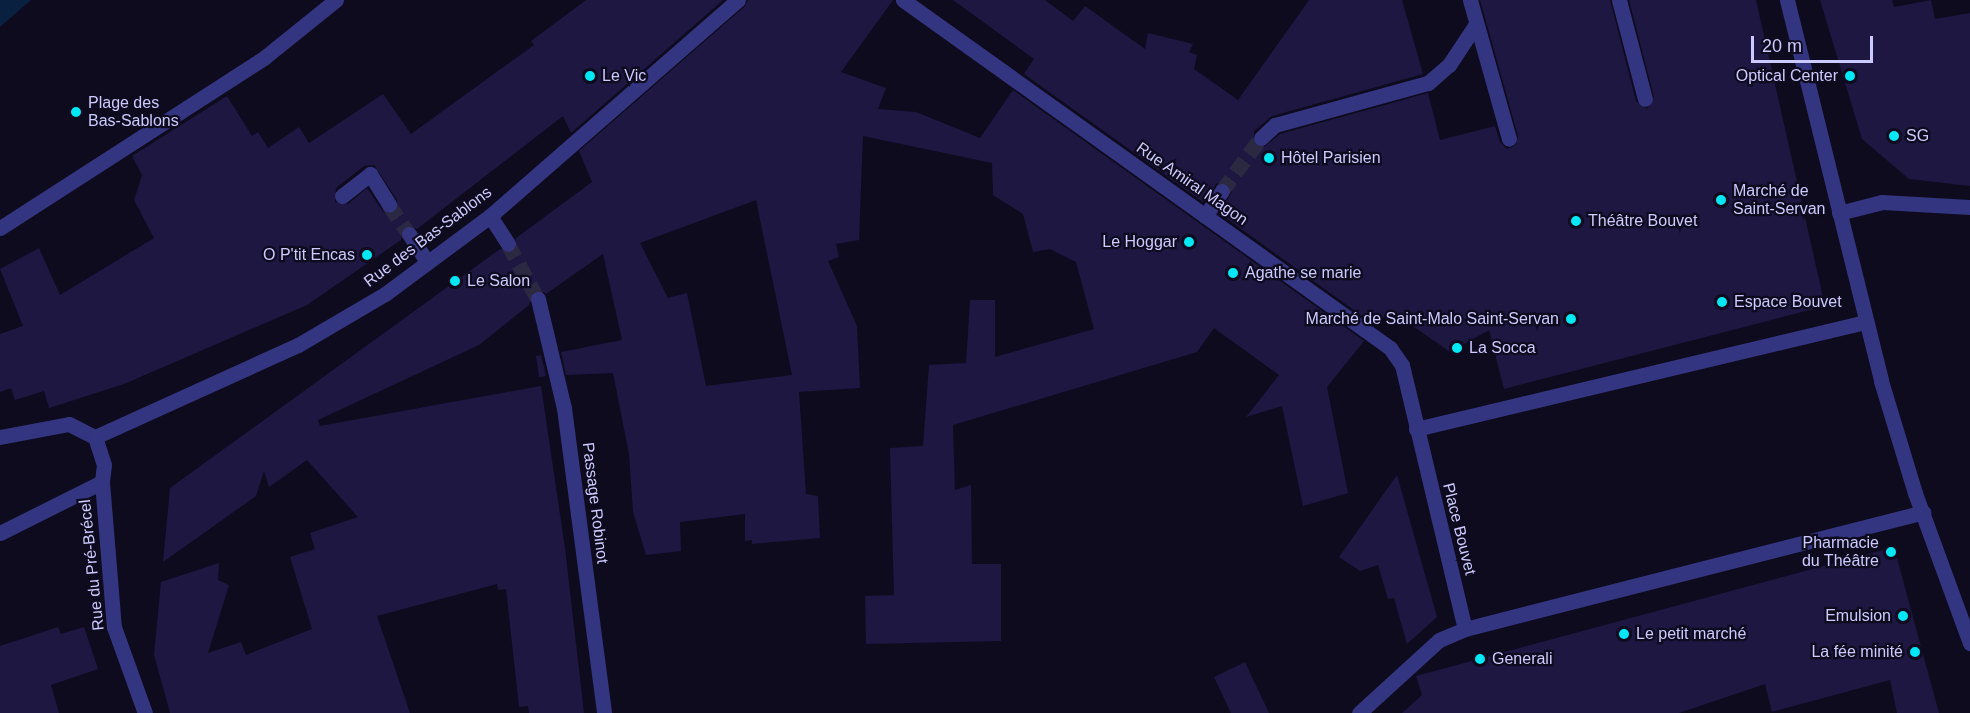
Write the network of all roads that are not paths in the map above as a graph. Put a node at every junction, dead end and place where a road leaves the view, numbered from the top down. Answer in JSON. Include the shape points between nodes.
{"nodes":[{"id":1,"x":336,"y":0,"type":"edge"},
{"id":2,"x":738,"y":0,"type":"edge"},
{"id":3,"x":903,"y":0,"type":"edge"},
{"id":4,"x":1470,"y":0,"type":"edge"},
{"id":5,"x":1619,"y":0,"type":"edge"},
{"id":6,"x":1787,"y":0,"type":"edge"},
{"id":7,"x":1476,"y":24,"type":"junction"},
{"id":8,"x":1645,"y":99,"type":"dead end"},
{"id":9,"x":1261,"y":138,"type":"tunnel mouth"},
{"id":10,"x":1509,"y":139,"type":"dead end"},
{"id":11,"x":1222,"y":191,"type":"tunnel mouth"},
{"id":12,"x":342,"y":196,"type":"dead end"},
{"id":13,"x":389,"y":205,"type":"tunnel mouth"},
{"id":14,"x":1970,"y":207,"type":"edge"},
{"id":15,"x":1839,"y":213,"type":"junction"},
{"id":16,"x":490,"y":216,"type":"junction"},
{"id":17,"x":1205,"y":216,"type":"junction"},
{"id":18,"x":0,"y":228,"type":"edge"},
{"id":19,"x":409,"y":234,"type":"tunnel mouth"},
{"id":20,"x":508,"y":244,"type":"tunnel mouth"},
{"id":21,"x":427,"y":262,"type":"junction"},
{"id":22,"x":538,"y":299,"type":"tunnel mouth"},
{"id":23,"x":1866,"y":322,"type":"junction"},
{"id":24,"x":1416,"y":429,"type":"junction"},
{"id":25,"x":95,"y":436,"type":"junction"},
{"id":26,"x":0,"y":437,"type":"edge"},
{"id":27,"x":102,"y":482,"type":"junction"},
{"id":28,"x":1923,"y":513,"type":"junction"},
{"id":29,"x":0,"y":533,"type":"edge"},
{"id":30,"x":1964,"y":615,"type":"edge"},
{"id":31,"x":1465,"y":628,"type":"junction"},
{"id":32,"x":1970,"y":643,"type":"edge"},
{"id":33,"x":145,"y":713,"type":"edge"},
{"id":34,"x":604,"y":713,"type":"edge"},
{"id":35,"x":1359,"y":713,"type":"edge"}],
"edges":[{"from":1,"to":18,"type":"street","via":[[265,57]]},
{"from":2,"to":16,"type":"street","name":"Rue des Bas-Sablons"},
{"from":3,"to":17,"type":"street","name":"Rue Amiral Magon"},
{"from":4,"to":7,"type":"street"},
{"from":5,"to":8,"type":"street"},
{"from":6,"to":15,"type":"street"},
{"from":7,"to":9,"type":"street","via":[[1449,65],[1428,83],[1275,124]]},
{"from":7,"to":10,"type":"street"},
{"from":11,"to":17,"type":"street"},
{"from":12,"to":13,"type":"street","via":[[370,174]]},
{"from":14,"to":15,"type":"street","via":[[1882,202]]},
{"from":15,"to":23,"type":"street"},
{"from":16,"to":20,"type":"street"},
{"from":16,"to":21,"type":"street","name":"Rue des Bas-Sablons"},
{"from":17,"to":24,"type":"street","name":"Rue Amiral Magon","via":[[1390,348],[1402,365]]},
{"from":19,"to":21,"type":"street"},
{"from":21,"to":25,"type":"street","name":"Rue des Bas-Sablons","via":[[385,294],[298,345]]},
{"from":22,"to":34,"type":"street","name":"Passage Robinot","via":[[564,408]]},
{"from":23,"to":24,"type":"street"},
{"from":23,"to":28,"type":"street"},
{"from":24,"to":31,"type":"street","name":"Place Bouvet"},
{"from":25,"to":26,"type":"street","via":[[69,424]]},
{"from":25,"to":27,"type":"street","name":"Rue du Pré-Brécel","via":[[104,465]]},
{"from":27,"to":29,"type":"street"},
{"from":27,"to":33,"type":"street","name":"Rue du Pré-Brécel","via":[[114,627]]},
{"from":28,"to":30,"type":"street"},
{"from":28,"to":31,"type":"street"},
{"from":30,"to":32,"type":"street"},
{"from":31,"to":35,"type":"street","via":[[1439,640]]}]}
